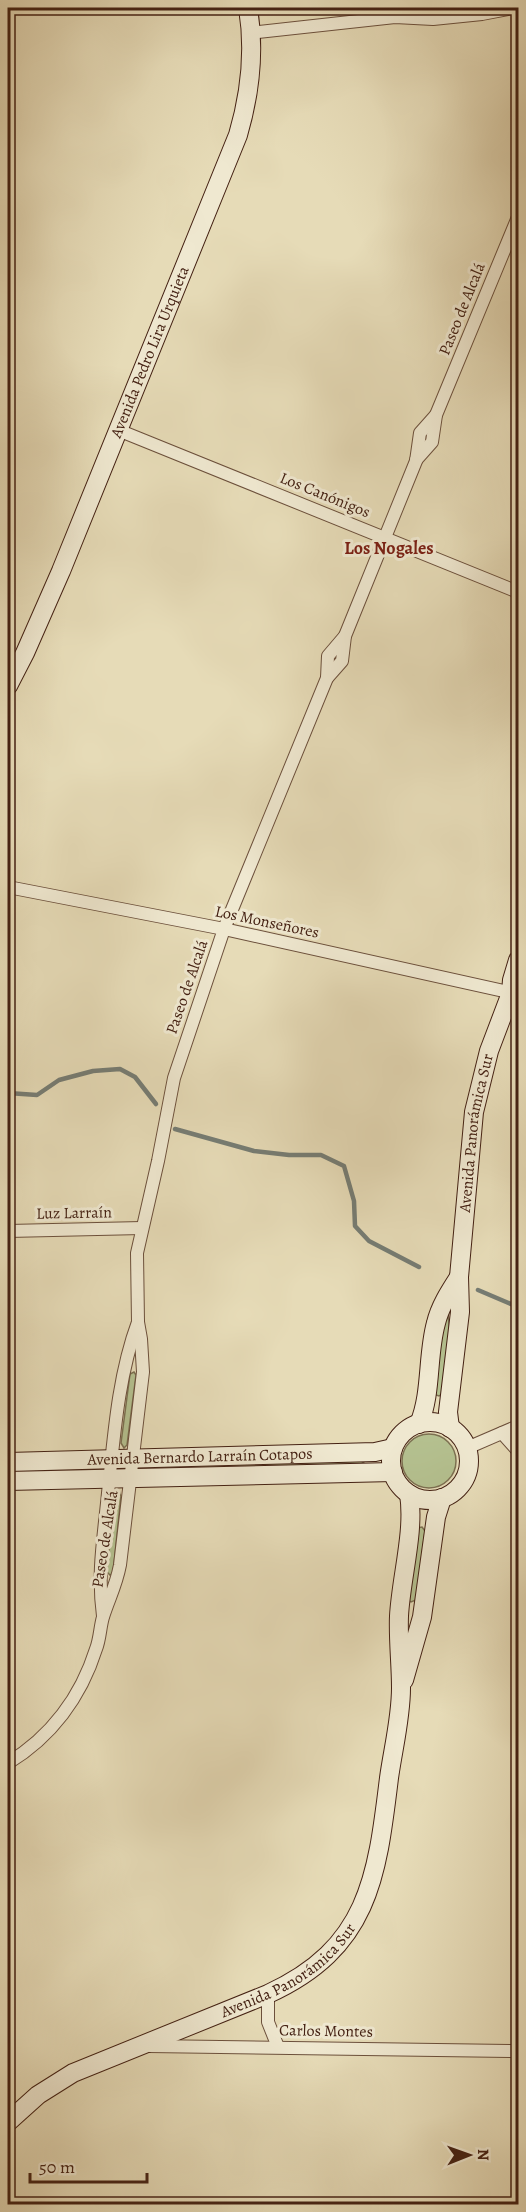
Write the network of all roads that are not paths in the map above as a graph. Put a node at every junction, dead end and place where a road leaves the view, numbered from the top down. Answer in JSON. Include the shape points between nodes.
{"nodes":[{"id":1,"x":248,"y":8,"type":"edge"},
{"id":2,"x":427,"y":8,"type":"edge"},
{"id":3,"x":513,"y":8,"type":"edge"},
{"id":4,"x":395,"y":17,"type":"junction"},
{"id":5,"x":250,"y":33,"type":"junction"},
{"id":6,"x":519,"y":217,"type":"edge"},
{"id":7,"x":118,"y":430,"type":"junction"},
{"id":8,"x":385,"y":537,"type":"junction"},
{"id":9,"x":519,"y":592,"type":"edge"},
{"id":10,"x":8,"y":686,"type":"edge"},
{"id":11,"x":8,"y":887,"type":"edge"},
{"id":12,"x":224,"y":929,"type":"junction"},
{"id":13,"x":519,"y":960,"type":"edge"},
{"id":14,"x":516,"y":992,"type":"edge"},
{"id":15,"x":142,"y":1228,"type":"junction"},
{"id":16,"x":8,"y":1231,"type":"edge"},
{"id":17,"x":459,"y":1277,"type":"junction"},
{"id":18,"x":138,"y":1322,"type":"junction"},
{"id":19,"x":418,"y":1424,"type":"junction"},
{"id":20,"x":519,"y":1426,"type":"edge"},
{"id":21,"x":450,"y":1428,"type":"junction"},
{"id":22,"x":502,"y":1433,"type":"junction"},
{"id":23,"x":393,"y":1448,"type":"junction"},
{"id":24,"x":467,"y":1448,"type":"junction"},
{"id":25,"x":519,"y":1451,"type":"edge"},
{"id":26,"x":246,"y":1455,"type":"junction"},
{"id":27,"x":112,"y":1458,"type":"junction"},
{"id":28,"x":133,"y":1458,"type":"junction"},
{"id":29,"x":8,"y":1462,"type":"edge"},
{"id":30,"x":393,"y":1472,"type":"junction"},
{"id":31,"x":247,"y":1476,"type":"junction"},
{"id":32,"x":110,"y":1479,"type":"junction"},
{"id":33,"x":131,"y":1479,"type":"junction"},
{"id":34,"x":8,"y":1481,"type":"edge"},
{"id":35,"x":409,"y":1494,"type":"junction"},
{"id":36,"x":441,"y":1498,"type":"junction"},
{"id":37,"x":103,"y":1617,"type":"junction"},
{"id":38,"x":401,"y":1690,"type":"junction"},
{"id":39,"x":8,"y":1762,"type":"edge"},
{"id":40,"x":268,"y":1994,"type":"junction"},
{"id":41,"x":139,"y":2045,"type":"junction"},
{"id":42,"x":279,"y":2047,"type":"junction"},
{"id":43,"x":513,"y":2051,"type":"dead end"},
{"id":44,"x":8,"y":2122,"type":"edge"}],
"edges":[{"from":1,"to":5,"type":"street","name":"Avenida Pedro Lira Urquieta"},
{"from":2,"to":4,"type":"street"},
{"from":3,"to":4,"type":"street","via":[[433,19]]},
{"from":4,"to":5,"type":"street"},
{"from":5,"to":7,"type":"street","name":"Avenida Pedro Lira Urquieta","via":[[249,90],[238,135]]},
{"from":6,"to":8,"type":"street","name":"Paseo de Alcalá","via":[[436,415],[420,433],[416,461]]},
{"from":7,"to":8,"type":"street","name":"Los Canónigos"},
{"from":7,"to":10,"type":"street","name":"Avenida Pedro Lira Urquieta","via":[[61,571]]},
{"from":8,"to":9,"type":"street","name":"Los Canónigos"},
{"from":8,"to":12,"type":"street","name":"Paseo de Alcalá","via":[[345,636],[328,656],[327,678]]},
{"from":11,"to":12,"type":"street","name":"Los Monseñores"},
{"from":12,"to":14,"type":"street","name":"Los Monseñores"},
{"from":12,"to":15,"type":"street","name":"Paseo de Alcalá","via":[[174,1078]]},
{"from":13,"to":14,"type":"street","name":"Avenida Panorámica Sur","via":[[512,980]]},
{"from":14,"to":17,"type":"street","name":"Avenida Panorámica Sur","via":[[489,1051],[476,1104]]},
{"from":15,"to":16,"type":"street","name":"Luz Larraín"},
{"from":15,"to":18,"type":"street","name":"Paseo de Alcalá"},
{"from":17,"to":19,"type":"street","name":"Avenida Panorámica Sur","via":[[436,1323],[424,1408]]},
{"from":17,"to":21,"type":"street","name":"Avenida Panorámica Sur","via":[[460,1312],[447,1412]]},
{"from":18,"to":27,"type":"street","name":"Paseo de Alcalá","via":[[124,1368]]},
{"from":18,"to":28,"type":"street","name":"Paseo de Alcalá","via":[[143,1372]]},
{"from":19,"to":21,"type":"street","via":[[435,1422]]},
{"from":19,"to":23,"type":"street","via":[[403,1433]]},
{"from":20,"to":22,"type":"street"},
{"from":21,"to":24,"type":"street"},
{"from":22,"to":24,"type":"street"},
{"from":22,"to":25,"type":"street"},
{"from":23,"to":26,"type":"street","name":"Avenida Bernardo Larraín Cotapos","via":[[375,1452]]},
{"from":23,"to":30,"type":"street"},
{"from":24,"to":36,"type":"street","via":[[469,1464],[465,1479],[455,1491]]},
{"from":26,"to":28,"type":"street","name":"Avenida Bernardo Larraín Cotapos"},
{"from":26,"to":31,"type":"street"},
{"from":27,"to":28,"type":"street","name":"Avenida Bernardo Larraín Cotapos"},
{"from":27,"to":29,"type":"street","name":"Avenida Bernardo Larraín Cotapos"},
{"from":27,"to":32,"type":"street","name":"Paseo de Alcalá"},
{"from":28,"to":33,"type":"street","name":"Paseo de Alcalá"},
{"from":30,"to":31,"type":"street","name":"Avenida Bernardo Larraín Cotapos"},
{"from":30,"to":35,"type":"street"},
{"from":31,"to":33,"type":"street","name":"Avenida Bernardo Larraín Cotapos"},
{"from":32,"to":33,"type":"street","name":"Avenida Bernardo Larraín Cotapos"},
{"from":32,"to":34,"type":"street","name":"Avenida Bernardo Larraín Cotapos"},
{"from":32,"to":37,"type":"street","name":"Paseo de Alcalá","via":[[100,1560]]},
{"from":33,"to":37,"type":"street","name":"Paseo de Alcalá","via":[[117,1579]]},
{"from":35,"to":36,"type":"street","via":[[425,1500]]},
{"from":35,"to":38,"type":"street","name":"Avenida Panorámica Sur","via":[[399,1613]]},
{"from":36,"to":38,"type":"street","name":"Avenida Panorámica Sur","via":[[422,1617]]},
{"from":37,"to":39,"type":"street","name":"Paseo de Alcalá","via":[[91,1663],[70,1704],[44,1736]]},
{"from":38,"to":40,"type":"street","name":"Avenida Panorámica Sur","via":[[380,1853],[367,1897],[353,1925],[323,1960],[297,1980]]},
{"from":40,"to":41,"type":"street","name":"Avenida Panorámica Sur"},
{"from":40,"to":42,"type":"street","via":[[268,2022]]},
{"from":41,"to":42,"type":"street","name":"Carlos Montes"},
{"from":41,"to":44,"type":"street","name":"Avenida Panorámica Sur","via":[[55,2083]]},
{"from":42,"to":43,"type":"street","name":"Carlos Montes"}]}
